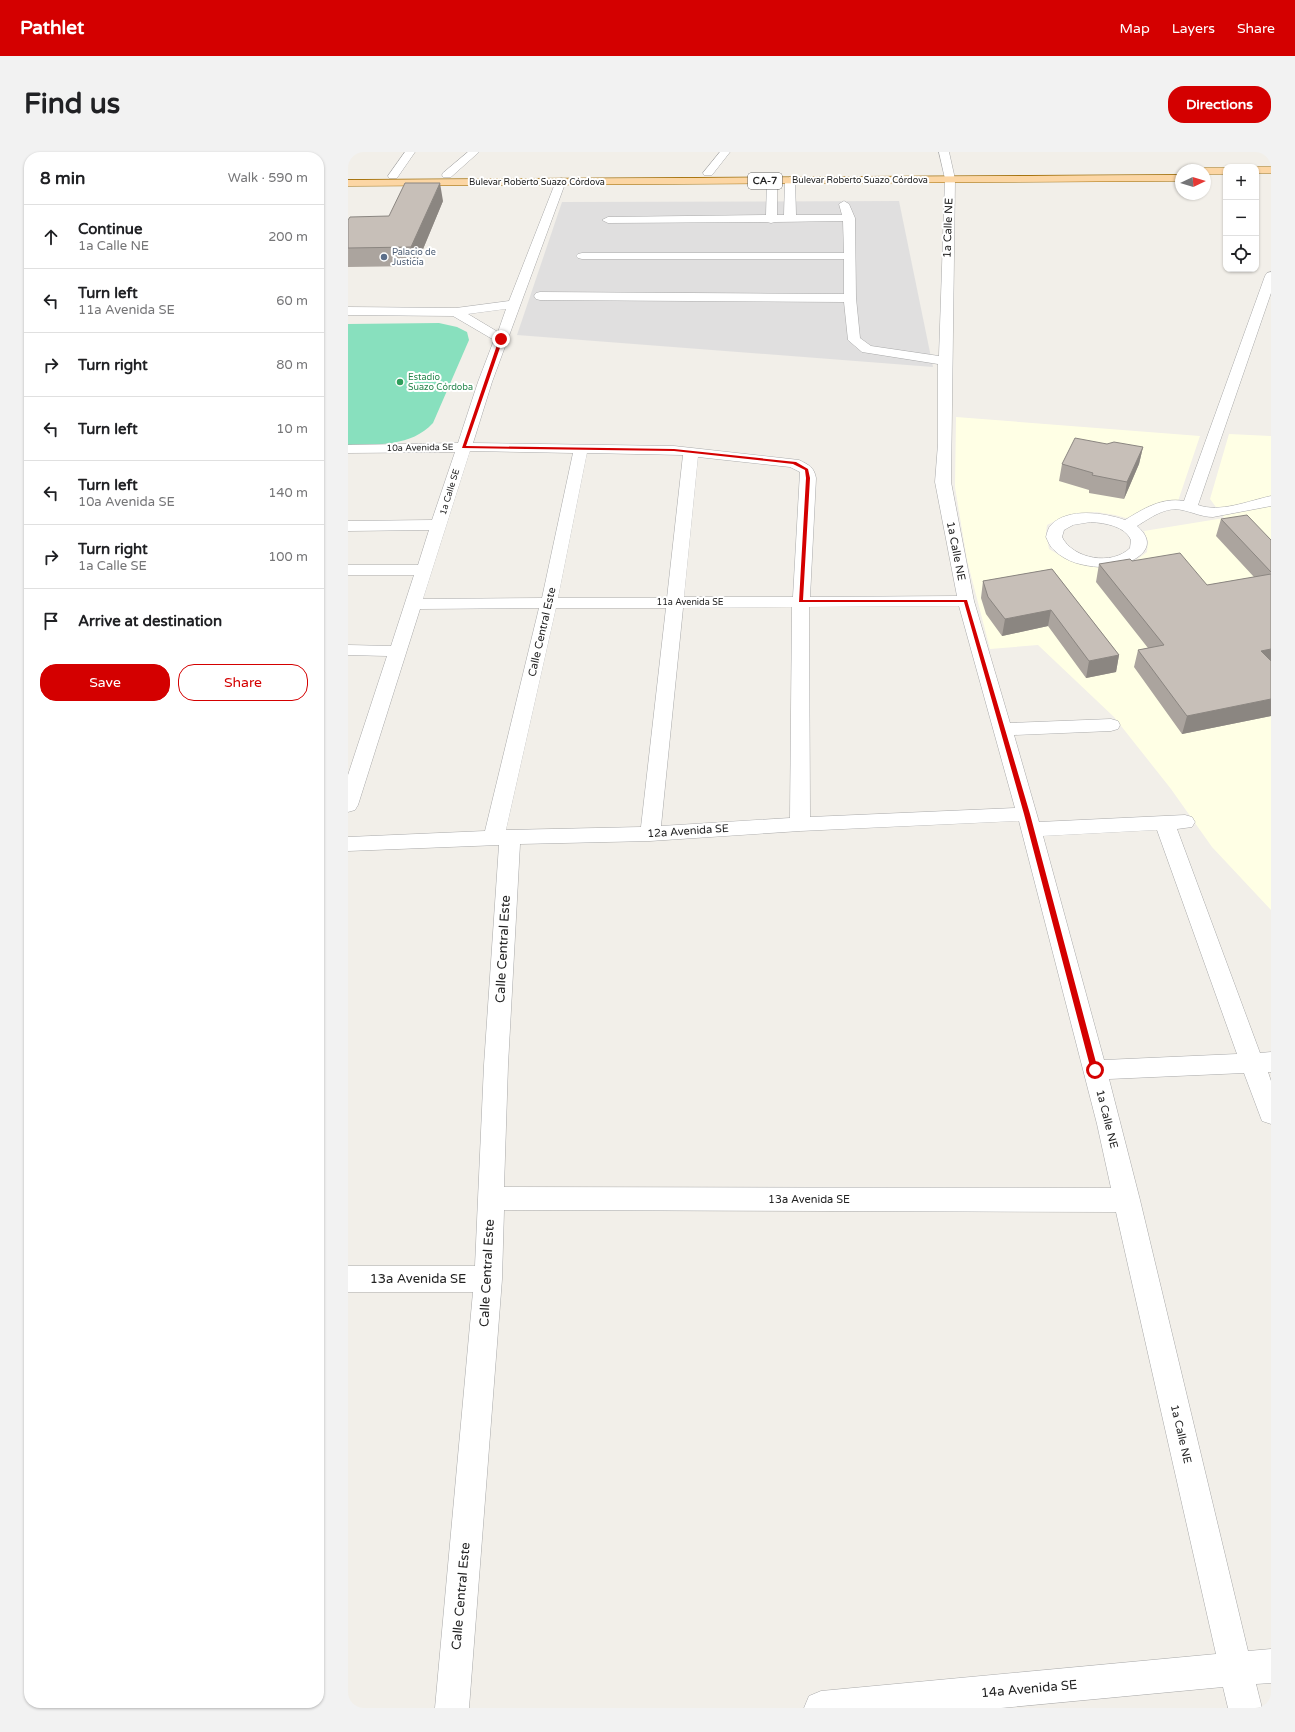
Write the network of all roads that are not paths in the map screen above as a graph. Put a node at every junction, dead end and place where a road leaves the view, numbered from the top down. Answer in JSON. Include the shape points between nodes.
{"nodes":[{"id":1,"x":410,"y":152,"type":"edge"},
{"id":2,"x":474,"y":152,"type":"edge"},
{"id":3,"x":725,"y":152,"type":"edge"},
{"id":4,"x":944,"y":152,"type":"edge"},
{"id":5,"x":1259,"y":170,"type":"edge"},
{"id":6,"x":1271,"y":170,"type":"edge"},
{"id":7,"x":1175,"y":171,"type":"edge"},
{"id":8,"x":1211,"y":171,"type":"edge"},
{"id":9,"x":1223,"y":171,"type":"edge"},
{"id":10,"x":708,"y":174,"type":"junction"},
{"id":11,"x":447,"y":175,"type":"junction"},
{"id":12,"x":348,"y":176,"type":"edge"},
{"id":13,"x":393,"y":176,"type":"junction"},
{"id":14,"x":949,"y":176,"type":"junction"},
{"id":15,"x":1271,"y":177,"type":"edge"},
{"id":16,"x":1175,"y":178,"type":"edge"},
{"id":17,"x":1211,"y":178,"type":"edge"},
{"id":18,"x":1223,"y":178,"type":"edge"},
{"id":19,"x":1259,"y":178,"type":"edge"},
{"id":20,"x":772,"y":180,"type":"junction"},
{"id":21,"x":790,"y":180,"type":"junction"},
{"id":22,"x":561,"y":181,"type":"junction"},
{"id":23,"x":348,"y":183,"type":"edge"},
{"id":24,"x":844,"y":203,"type":"dead end"},
{"id":25,"x":849,"y":218,"type":"junction"},
{"id":26,"x":790,"y":219,"type":"junction"},
{"id":27,"x":608,"y":220,"type":"dead end"},
{"id":28,"x":771,"y":220,"type":"junction"},
{"id":29,"x":582,"y":256,"type":"dead end"},
{"id":30,"x":850,"y":256,"type":"junction"},
{"id":31,"x":1271,"y":276,"type":"edge"},
{"id":32,"x":540,"y":296,"type":"dead end"},
{"id":33,"x":850,"y":298,"type":"junction"},
{"id":34,"x":514,"y":304,"type":"junction"},
{"id":35,"x":348,"y":312,"type":"edge"},
{"id":36,"x":456,"y":312,"type":"junction"},
{"id":37,"x":501,"y":339,"type":"junction"},
{"id":38,"x":945,"y":361,"type":"junction"},
{"id":39,"x":464,"y":447,"type":"junction"},
{"id":40,"x":581,"y":448,"type":"junction"},
{"id":41,"x":348,"y":449,"type":"edge"},
{"id":42,"x":691,"y":451,"type":"junction"},
{"id":43,"x":1271,"y":501,"type":"edge"},
{"id":44,"x":1189,"y":507,"type":"junction"},
{"id":45,"x":439,"y":525,"type":"junction"},
{"id":46,"x":348,"y":526,"type":"edge"},
{"id":47,"x":1127,"y":526,"type":"junction"},
{"id":48,"x":348,"y":570,"type":"edge"},
{"id":49,"x":424,"y":570,"type":"junction"},
{"id":50,"x":801,"y":601,"type":"junction"},
{"id":51,"x":966,"y":601,"type":"junction"},
{"id":52,"x":676,"y":602,"type":"junction"},
{"id":53,"x":549,"y":603,"type":"junction"},
{"id":54,"x":414,"y":604,"type":"junction"},
{"id":55,"x":348,"y":650,"type":"edge"},
{"id":56,"x":398,"y":651,"type":"junction"},
{"id":57,"x":1111,"y":725,"type":"dead end"},
{"id":58,"x":1003,"y":729,"type":"junction"},
{"id":59,"x":357,"y":750,"type":"edge"},
{"id":60,"x":348,"y":805,"type":"edge"},
{"id":61,"x":1029,"y":822,"type":"junction"},
{"id":62,"x":800,"y":824,"type":"junction"},
{"id":63,"x":650,"y":834,"type":"junction"},
{"id":64,"x":502,"y":838,"type":"junction"},
{"id":65,"x":348,"y":844,"type":"edge"},
{"id":66,"x":1262,"y":1063,"type":"edge"},
{"id":67,"x":1095,"y":1070,"type":"junction"},
{"id":68,"x":1271,"y":1114,"type":"edge"},
{"id":69,"x":491,"y":1198,"type":"junction"},
{"id":70,"x":1127,"y":1200,"type":"junction"},
{"id":71,"x":348,"y":1279,"type":"edge"},
{"id":72,"x":488,"y":1279,"type":"junction"},
{"id":73,"x":1271,"y":1666,"type":"edge"},
{"id":74,"x":1237,"y":1670,"type":"junction"},
{"id":75,"x":452,"y":1708,"type":"edge"},
{"id":76,"x":821,"y":1708,"type":"edge"},
{"id":77,"x":1245,"y":1708,"type":"edge"}],
"edges":[{"from":1,"to":13,"type":"street"},
{"from":2,"to":11,"type":"street"},
{"from":3,"to":10,"type":"street"},
{"from":4,"to":14,"type":"street","name":"1a Calle NE"},
{"from":5,"to":6,"type":"main road"},
{"from":7,"to":14,"type":"main road","name":"Bulevar Roberto Suazo Córdova","number":"CA-7"},
{"from":8,"to":9,"type":"main road"},
{"from":10,"to":11,"type":"main road","name":"Bulevar Roberto Suazo Córdova","number":"CA-7"},
{"from":10,"to":14,"type":"main road","name":"Bulevar Roberto Suazo Córdova","number":"CA-7"},
{"from":11,"to":13,"type":"main road","name":"Bulevar Roberto Suazo Córdova","number":"CA-7"},
{"from":12,"to":13,"type":"main road","name":"Bulevar Roberto Suazo Córdova","number":"CA-7"},
{"from":14,"to":16,"type":"main road","name":"Bulevar Roberto Suazo Córdova","number":"CA-7"},
{"from":14,"to":21,"type":"main road","name":"Bulevar Roberto Suazo Córdova","number":"CA-7"},
{"from":14,"to":38,"type":"street","name":"1a Calle NE"},
{"from":15,"to":19,"type":"main road"},
{"from":17,"to":18,"type":"main road"},
{"from":20,"to":21,"type":"main road","name":"Bulevar Roberto Suazo Córdova","number":"CA-7"},
{"from":20,"to":22,"type":"main road","name":"Bulevar Roberto Suazo Córdova","number":"CA-7"},
{"from":20,"to":28,"type":"street"},
{"from":21,"to":26,"type":"street"},
{"from":22,"to":23,"type":"main road","name":"Bulevar Roberto Suazo Córdova","number":"CA-7"},
{"from":22,"to":34,"type":"street","name":"1a Calle SE"},
{"from":24,"to":25,"type":"street"},
{"from":25,"to":26,"type":"street"},
{"from":25,"to":30,"type":"street"},
{"from":26,"to":28,"type":"street"},
{"from":27,"to":28,"type":"street"},
{"from":29,"to":30,"type":"street"},
{"from":30,"to":33,"type":"street"},
{"from":31,"to":44,"type":"street"},
{"from":32,"to":33,"type":"street"},
{"from":33,"to":38,"type":"street","via":[[854,340],[859,345]]},
{"from":34,"to":36,"type":"street"},
{"from":34,"to":37,"type":"street","name":"1a Calle SE"},
{"from":35,"to":36,"type":"street"},
{"from":36,"to":37,"type":"street"},
{"from":37,"to":39,"type":"street","name":"1a Calle SE"},
{"from":38,"to":51,"type":"street","name":"1a Calle NE","via":[[946,444],[943,482]]},
{"from":39,"to":40,"type":"street","name":"10a Avenida SE"},
{"from":39,"to":41,"type":"street","name":"10a Avenida SE"},
{"from":39,"to":45,"type":"street","name":"1a Calle SE"},
{"from":40,"to":42,"type":"street","name":"10a Avenida SE"},
{"from":40,"to":53,"type":"street","name":"Calle Central Este"},
{"from":42,"to":50,"type":"street","name":"10a Avenida SE","via":[[794,463],[807,470]]},
{"from":42,"to":52,"type":"street"},
{"from":43,"to":44,"type":"street","via":[[1214,512]]},
{"from":44,"to":47,"type":"street","via":[[1171,505],[1157,508]]},
{"from":45,"to":46,"type":"street"},
{"from":45,"to":49,"type":"street","name":"1a Calle SE"},
{"from":47,"to":47,"type":"street","via":[[1104,518],[1078,518],[1059,526],[1054,532],[1054,539],[1065,553],[1076,558],[1115,562],[1134,553],[1139,546],[1134,532]]},
{"from":48,"to":49,"type":"street"},
{"from":49,"to":54,"type":"street","name":"1a Calle SE"},
{"from":50,"to":51,"type":"street","name":"11a Avenida SE"},
{"from":50,"to":52,"type":"street","name":"11a Avenida SE"},
{"from":50,"to":62,"type":"street"},
{"from":51,"to":58,"type":"street","name":"1a Calle NE"},
{"from":52,"to":53,"type":"street","name":"11a Avenida SE"},
{"from":52,"to":63,"type":"street"},
{"from":53,"to":54,"type":"street","name":"11a Avenida SE"},
{"from":53,"to":64,"type":"street","name":"Calle Central Este"},
{"from":54,"to":56,"type":"street","name":"1a Calle SE"},
{"from":55,"to":56,"type":"street"},
{"from":56,"to":59,"type":"street","name":"1a Calle SE"},
{"from":57,"to":58,"type":"street"},
{"from":58,"to":61,"type":"street","name":"1a Calle NE"},
{"from":59,"to":60,"type":"street","name":"1a Calle SE"},
{"from":61,"to":62,"type":"street","name":"12a Avenida SE"},
{"from":61,"to":66,"type":"street","name":"12a Avenida SE","via":[[1175,823]]},
{"from":61,"to":67,"type":"street","name":"1a Calle NE"},
{"from":62,"to":63,"type":"street","name":"12a Avenida SE"},
{"from":63,"to":64,"type":"street","name":"12a Avenida SE"},
{"from":64,"to":65,"type":"street","name":"12a Avenida SE"},
{"from":64,"to":69,"type":"street","name":"Calle Central Este"},
{"from":66,"to":67,"type":"street"},
{"from":66,"to":68,"type":"street"},
{"from":67,"to":70,"type":"street","name":"1a Calle NE"},
{"from":69,"to":70,"type":"street","name":"13a Avenida SE"},
{"from":69,"to":72,"type":"street","name":"Calle Central Este"},
{"from":70,"to":74,"type":"street","name":"1a Calle NE"},
{"from":71,"to":72,"type":"street","name":"13a Avenida SE"},
{"from":72,"to":75,"type":"street","name":"Calle Central Este"},
{"from":73,"to":74,"type":"street","name":"14a Avenida SE"},
{"from":74,"to":76,"type":"street","name":"14a Avenida SE"},
{"from":74,"to":77,"type":"street","name":"1a Calle NE"}]}
